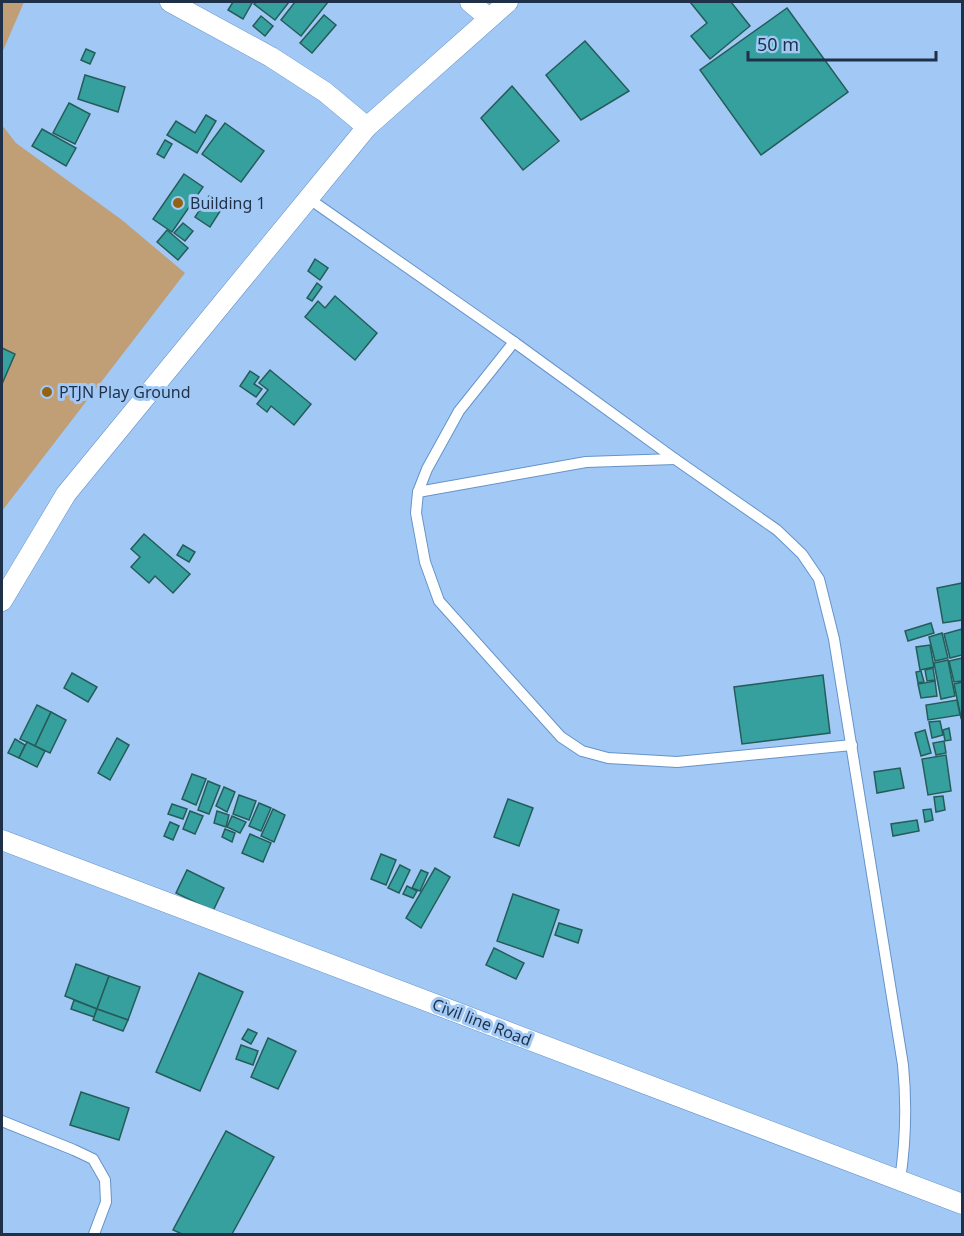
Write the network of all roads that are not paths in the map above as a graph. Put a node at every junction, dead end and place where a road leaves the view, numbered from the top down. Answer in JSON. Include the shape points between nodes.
{"nodes":[{"id":1,"x":170,"y":2,"type":"edge"},
{"id":2,"x":470,"y":2,"type":"edge"},
{"id":3,"x":508,"y":2,"type":"edge"},
{"id":4,"x":489,"y":18,"type":"junction"},
{"id":5,"x":367,"y":127,"type":"junction"},
{"id":6,"x":308,"y":198,"type":"junction"},
{"id":7,"x":514,"y":342,"type":"junction"},
{"id":8,"x":675,"y":459,"type":"junction"},
{"id":9,"x":418,"y":492,"type":"junction"},
{"id":10,"x":2,"y":601,"type":"edge"},
{"id":11,"x":852,"y":745,"type":"junction"},
{"id":12,"x":2,"y":840,"type":"edge"},
{"id":13,"x":2,"y":1121,"type":"edge"},
{"id":14,"x":900,"y":1180,"type":"junction"},
{"id":15,"x":963,"y":1204,"type":"edge"},
{"id":16,"x":94,"y":1234,"type":"edge"}],
"edges":[{"from":1,"to":5,"type":"street","via":[[271,57],[325,92]]},
{"from":2,"to":4,"type":"street"},
{"from":3,"to":4,"type":"street"},
{"from":4,"to":5,"type":"street"},
{"from":5,"to":6,"type":"street"},
{"from":6,"to":7,"type":"lane"},
{"from":6,"to":10,"type":"street","via":[[66,494]]},
{"from":7,"to":8,"type":"lane"},
{"from":7,"to":9,"type":"lane","via":[[459,411]]},
{"from":8,"to":9,"type":"lane","via":[[586,462]]},
{"from":8,"to":11,"type":"lane","via":[[777,530],[802,554],[819,579],[834,639]]},
{"from":9,"to":11,"type":"lane","via":[[417,513],[425,562],[439,601],[561,737],[582,752],[609,758],[677,762]]},
{"from":11,"to":14,"type":"lane","via":[[903,1065],[907,1110]]},
{"from":12,"to":14,"type":"street","name":"Civil line Road"},
{"from":13,"to":16,"type":"lane","via":[[93,1159],[105,1180],[106,1202]]},
{"from":14,"to":15,"type":"street","name":"Civil line Road"}]}
